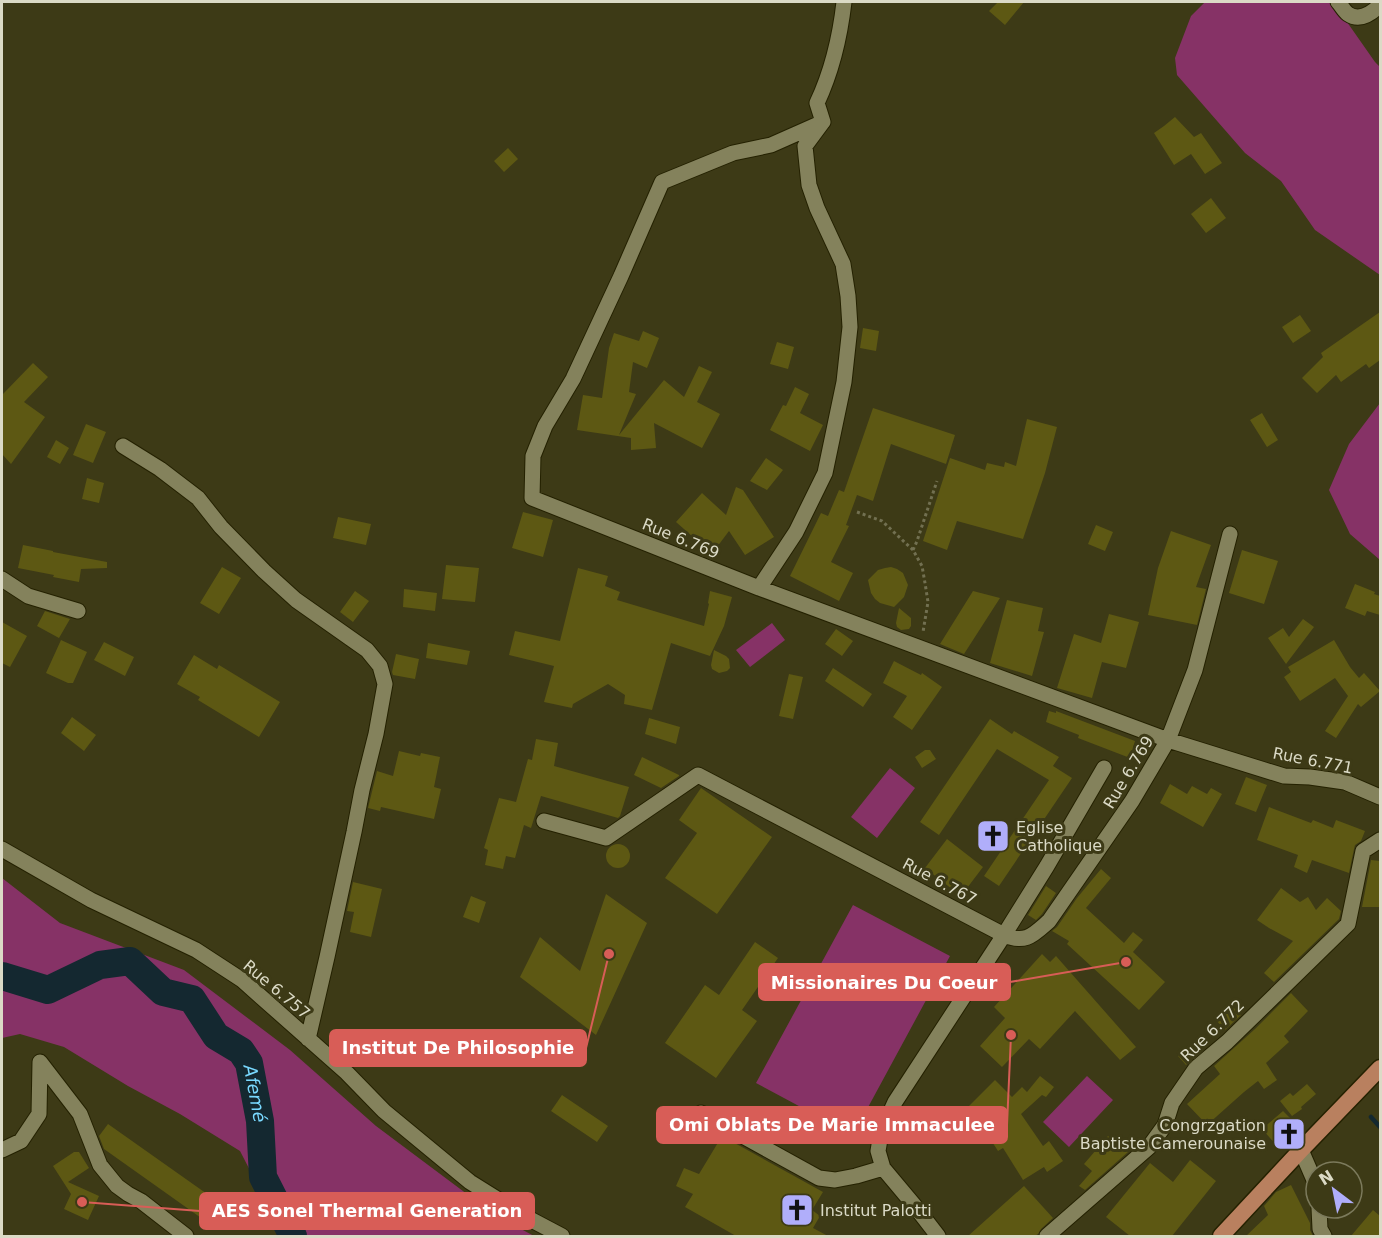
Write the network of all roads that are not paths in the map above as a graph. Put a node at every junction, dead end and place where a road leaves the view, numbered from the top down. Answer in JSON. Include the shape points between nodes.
{"nodes":[{"id":1,"x":844,"y":2,"type":"edge"},
{"id":2,"x":1338,"y":2,"type":"edge"},
{"id":3,"x":1380,"y":5,"type":"edge"},
{"id":4,"x":823,"y":122,"type":"junction"},
{"id":5,"x":123,"y":446,"type":"dead end"},
{"id":6,"x":1230,"y":534,"type":"dead end"},
{"id":7,"x":2,"y":579,"type":"edge"},
{"id":8,"x":759,"y":588,"type":"junction"},
{"id":9,"x":78,"y":611,"type":"dead end"},
{"id":10,"x":1168,"y":740,"type":"junction"},
{"id":11,"x":1104,"y":768,"type":"dead end"},
{"id":12,"x":1380,"y":797,"type":"edge"},
{"id":13,"x":544,"y":821,"type":"dead end"},
{"id":14,"x":1380,"y":840,"type":"edge"},
{"id":15,"x":2,"y":849,"type":"edge"},
{"id":16,"x":1004,"y":935,"type":"junction"},
{"id":17,"x":308,"y":1039,"type":"junction"},
{"id":18,"x":1380,"y":1068,"type":"edge"},
{"id":19,"x":701,"y":1113,"type":"dead end"},
{"id":20,"x":2,"y":1150,"type":"edge"},
{"id":21,"x":1301,"y":1150,"type":"junction"},
{"id":22,"x":1305,"y":1160,"type":"edge"},
{"id":23,"x":883,"y":1168,"type":"junction"},
{"id":24,"x":1320,"y":1220,"type":"edge"},
{"id":25,"x":186,"y":1236,"type":"edge"},
{"id":26,"x":562,"y":1236,"type":"edge"},
{"id":27,"x":938,"y":1236,"type":"edge"},
{"id":28,"x":1047,"y":1236,"type":"edge"},
{"id":29,"x":1221,"y":1236,"type":"edge"},
{"id":30,"x":1324,"y":1236,"type":"edge"}],
"edges":[{"from":1,"to":4,"type":"street","via":[[828,79],[817,103]]},
{"from":2,"to":3,"type":"street","via":[[1348,14],[1359,18]]},
{"from":4,"to":8,"type":"street","via":[[806,146],[806,155],[809,185],[843,264],[850,327],[844,382],[825,473],[796,532]]},
{"from":4,"to":8,"type":"street","name":"Rue 6.769","via":[[771,145],[733,153],[662,182],[573,379],[545,426],[533,456],[532,498]]},
{"from":5,"to":17,"type":"street","via":[[198,498],[264,571],[296,600],[367,650],[380,666],[385,684],[376,734]]},
{"from":6,"to":10,"type":"street","via":[[1195,670]]},
{"from":7,"to":9,"type":"street","via":[[28,596]]},
{"from":8,"to":10,"type":"street","name":"Rue 6.769"},
{"from":10,"to":12,"type":"street","name":"Rue 6.771","via":[[1284,776],[1345,782]]},
{"from":10,"to":16,"type":"street","name":"Rue 6.769","via":[[1132,801],[1049,921],[1031,937],[1016,940]]},
{"from":11,"to":16,"type":"street"},
{"from":13,"to":16,"type":"street","name":"Rue 6.767","via":[[606,838],[698,775]]},
{"from":14,"to":28,"type":"street","name":"Rue 6.772","via":[[1363,851],[1348,924],[1196,1068],[1149,1146]]},
{"from":15,"to":17,"type":"street","name":"Rue 6.757","via":[[91,900],[196,950],[242,980]]},
{"from":16,"to":23,"type":"street","via":[[896,1102],[879,1142]]},
{"from":17,"to":26,"type":"street","name":"Rue 6.757","via":[[384,1111],[470,1182]]},
{"from":18,"to":21,"type":"highway"},
{"from":19,"to":23,"type":"street","via":[[819,1178],[835,1180]]},
{"from":20,"to":25,"type":"street","via":[[21,1141],[39,1114],[40,1062],[80,1114],[100,1165],[117,1186]]},
{"from":21,"to":22,"type":"street"},
{"from":21,"to":29,"type":"highway"},
{"from":23,"to":27,"type":"street"},
{"from":24,"to":30,"type":"street"}]}
